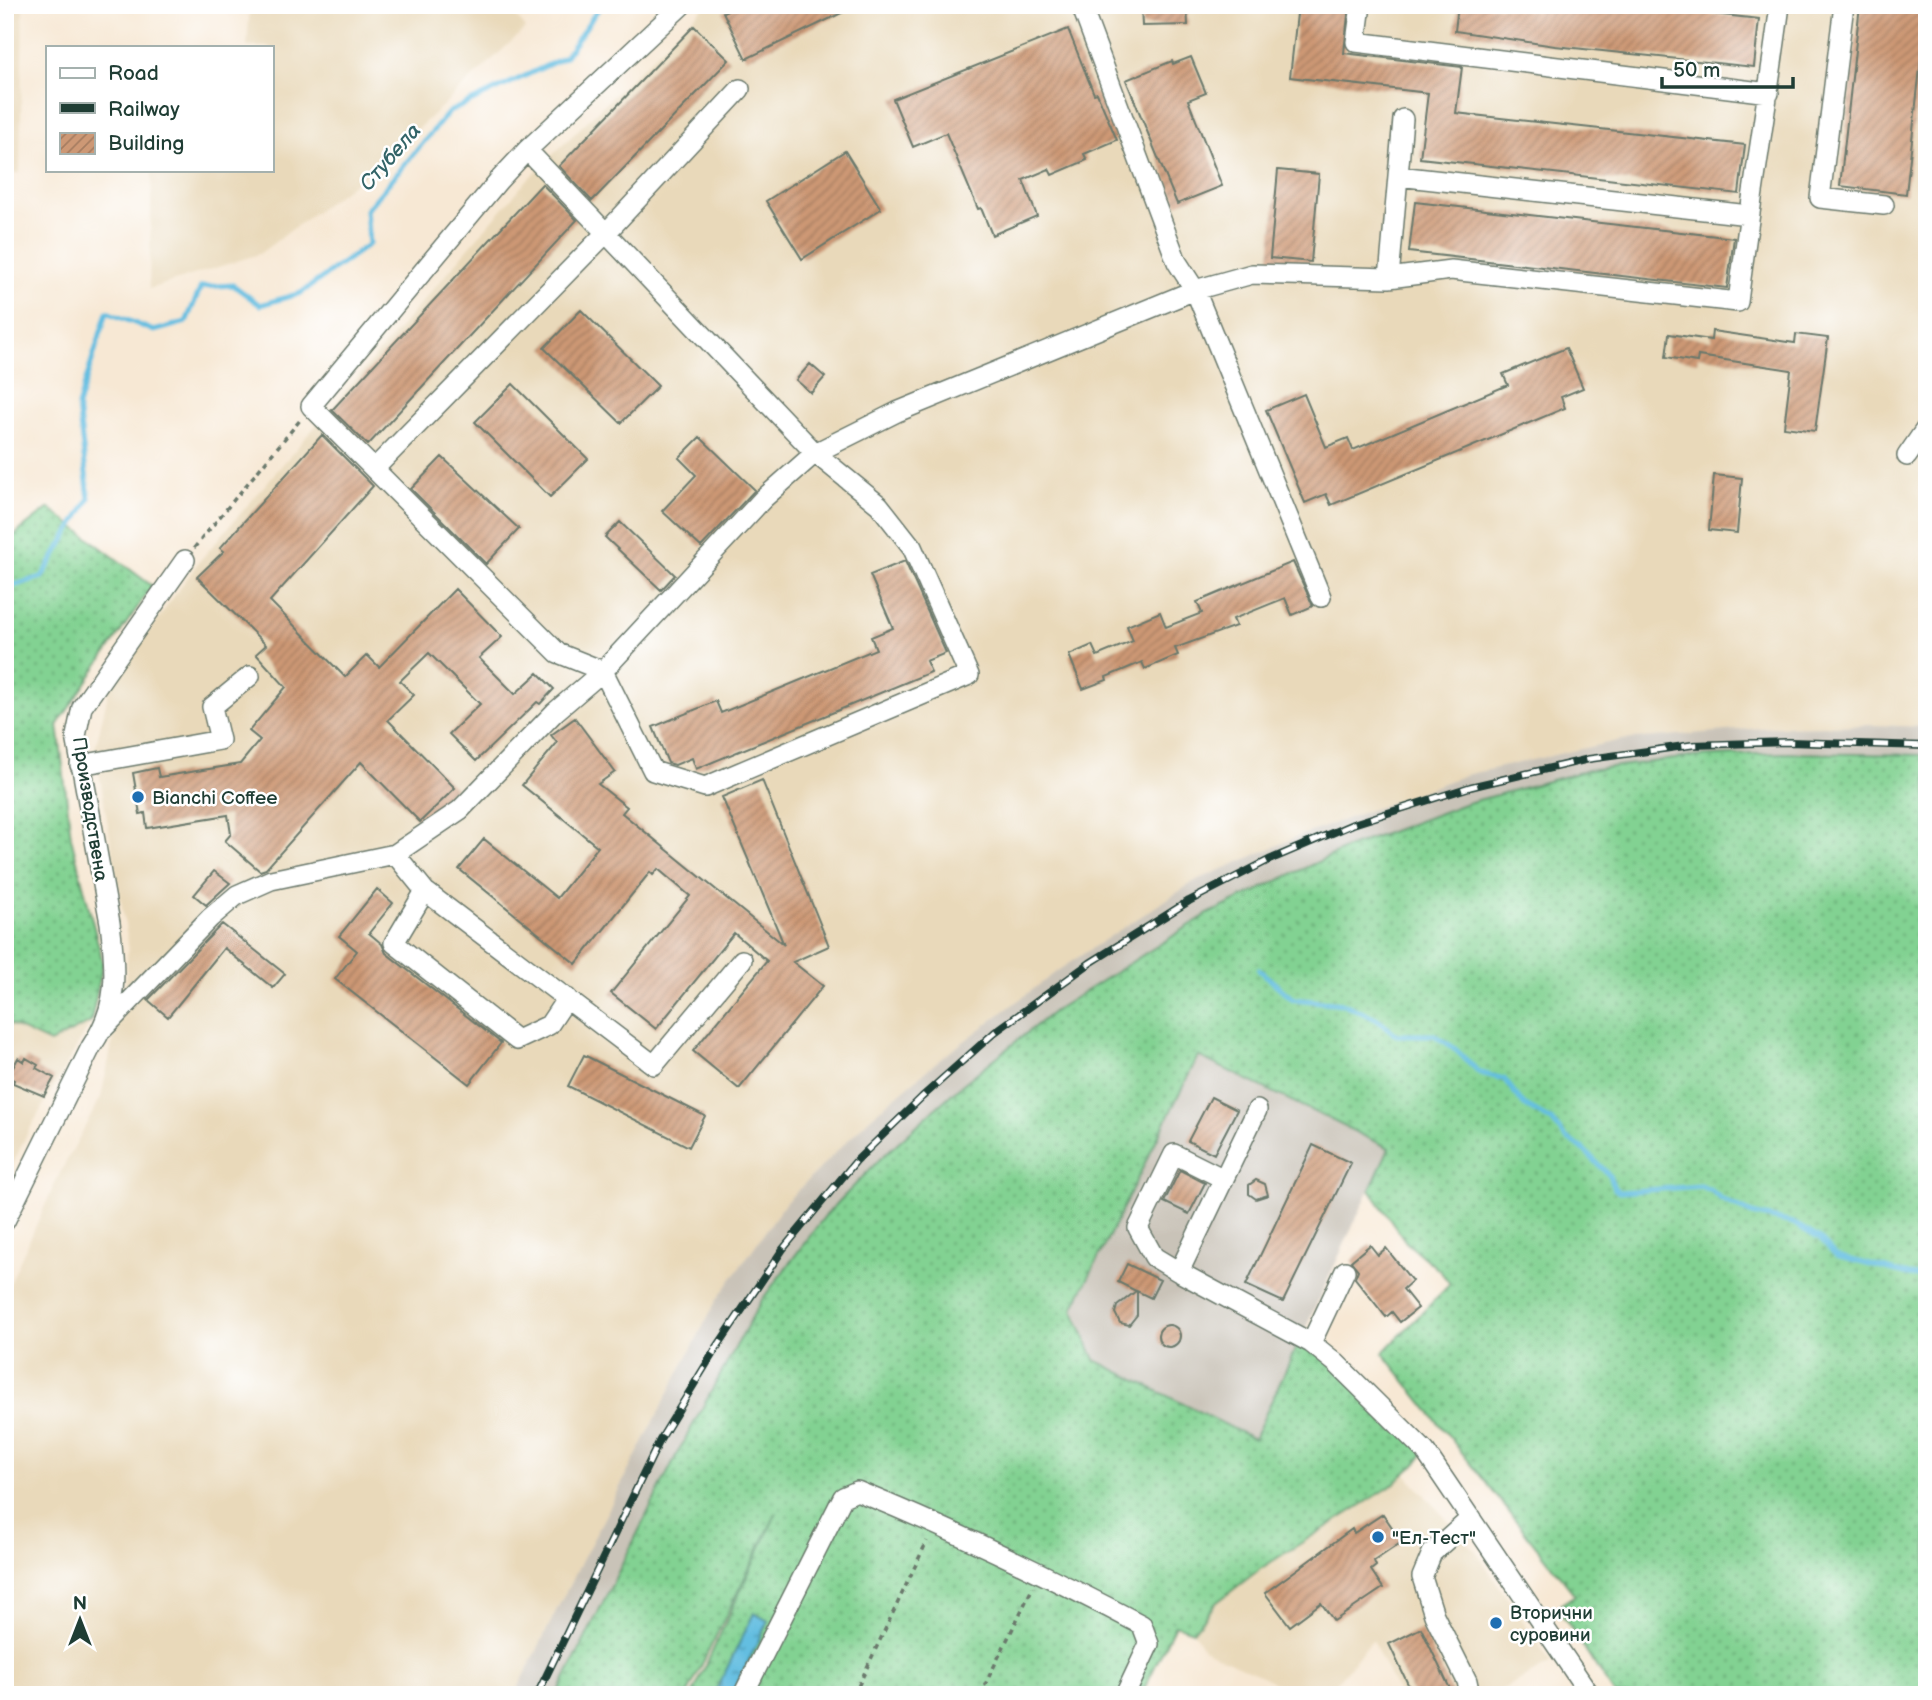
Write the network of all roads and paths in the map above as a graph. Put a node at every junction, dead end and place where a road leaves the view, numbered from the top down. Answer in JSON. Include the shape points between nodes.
{"nodes":[{"id":1,"x":682,"y":5,"type":"edge"},
{"id":2,"x":1081,"y":5,"type":"edge"},
{"id":3,"x":1361,"y":5,"type":"edge"},
{"id":4,"x":1780,"y":5,"type":"edge"},
{"id":5,"x":1844,"y":5,"type":"edge"},
{"id":6,"x":740,"y":89,"type":"dead end"},
{"id":7,"x":1769,"y":93,"type":"junction"},
{"id":8,"x":1403,"y":119,"type":"dead end"},
{"id":9,"x":527,"y":150,"type":"junction"},
{"id":10,"x":1398,"y":176,"type":"junction"},
{"id":11,"x":1884,"y":205,"type":"dead end"},
{"id":12,"x":1749,"y":215,"type":"junction"},
{"id":13,"x":606,"y":233,"type":"junction"},
{"id":14,"x":1389,"y":278,"type":"junction"},
{"id":15,"x":1195,"y":290,"type":"junction"},
{"id":16,"x":311,"y":407,"type":"junction"},
{"id":17,"x":1927,"y":427,"type":"edge"},
{"id":18,"x":815,"y":453,"type":"junction"},
{"id":19,"x":1907,"y":456,"type":"dead end"},
{"id":20,"x":374,"y":469,"type":"junction"},
{"id":21,"x":185,"y":560,"type":"joint"},
{"id":22,"x":1321,"y":597,"type":"dead end"},
{"id":23,"x":603,"y":671,"type":"junction"},
{"id":24,"x":250,"y":676,"type":"dead end"},
{"id":25,"x":80,"y":765,"type":"junction"},
{"id":26,"x":395,"y":854,"type":"junction"},
{"id":27,"x":425,"y":891,"type":"junction"},
{"id":28,"x":742,"y":960,"type":"dead end"},
{"id":29,"x":566,"y":998,"type":"junction"},
{"id":30,"x":104,"y":1028,"type":"junction"},
{"id":31,"x":1257,"y":1110,"type":"dead end"},
{"id":32,"x":1224,"y":1179,"type":"junction"},
{"id":33,"x":5,"y":1221,"type":"edge"},
{"id":34,"x":1345,"y":1270,"type":"dead end"},
{"id":35,"x":1179,"y":1272,"type":"junction"},
{"id":36,"x":1311,"y":1343,"type":"junction"},
{"id":37,"x":1471,"y":1518,"type":"junction"},
{"id":38,"x":936,"y":1523,"type":"junction"},
{"id":39,"x":1041,"y":1571,"type":"junction"},
{"id":40,"x":743,"y":1695,"type":"edge"},
{"id":41,"x":854,"y":1695,"type":"edge"},
{"id":42,"x":980,"y":1695,"type":"edge"},
{"id":43,"x":1125,"y":1695,"type":"edge"},
{"id":44,"x":1470,"y":1695,"type":"edge"},
{"id":45,"x":1590,"y":1695,"type":"edge"}],
"edges":[{"from":1,"to":9,"type":"street"},
{"from":2,"to":15,"type":"street","via":[[1177,261]]},
{"from":3,"to":7,"type":"street","via":[[1356,41]]},
{"from":4,"to":7,"type":"street"},
{"from":5,"to":11,"type":"street","via":[[1820,198]]},
{"from":6,"to":13,"type":"street"},
{"from":7,"to":12,"type":"street"},
{"from":8,"to":10,"type":"street"},
{"from":9,"to":13,"type":"street"},
{"from":9,"to":16,"type":"street"},
{"from":10,"to":12,"type":"street"},
{"from":10,"to":14,"type":"street"},
{"from":12,"to":14,"type":"street","via":[[1738,302],[1451,270]]},
{"from":13,"to":18,"type":"street"},
{"from":13,"to":20,"type":"street"},
{"from":14,"to":15,"type":"street","via":[[1252,274]]},
{"from":15,"to":18,"type":"street","via":[[897,412]]},
{"from":15,"to":22,"type":"street"},
{"from":16,"to":20,"type":"street"},
{"from":16,"to":21,"type":"path"},
{"from":17,"to":19,"type":"street"},
{"from":18,"to":23,"type":"street","via":[[763,499]]},
{"from":18,"to":23,"type":"street","via":[[879,505],[912,547],[969,676],[705,788],[653,771]]},
{"from":20,"to":23,"type":"street","via":[[558,653]]},
{"from":21,"to":25,"type":"street","name":"Производствена","via":[[82,707],[76,736]]},
{"from":23,"to":26,"type":"street","via":[[555,712],[460,810]]},
{"from":24,"to":25,"type":"street","via":[[212,707],[220,740]]},
{"from":25,"to":30,"type":"street","name":"Производствена","via":[[114,953],[114,990]]},
{"from":26,"to":27,"type":"street"},
{"from":26,"to":30,"type":"street","via":[[271,880],[237,895]]},
{"from":27,"to":29,"type":"street"},
{"from":27,"to":29,"type":"street","via":[[394,943],[517,1040],[549,1025]]},
{"from":28,"to":29,"type":"street","via":[[654,1065]]},
{"from":30,"to":33,"type":"street","name":"Производствена","via":[[90,1047]]},
{"from":31,"to":32,"type":"street"},
{"from":32,"to":35,"type":"street"},
{"from":32,"to":35,"type":"street","via":[[1174,1154],[1139,1228],[1154,1257]]},
{"from":34,"to":36,"type":"street"},
{"from":35,"to":36,"type":"street"},
{"from":36,"to":37,"type":"street","via":[[1425,1451]]},
{"from":37,"to":44,"type":"street","via":[[1432,1553],[1422,1577]]},
{"from":37,"to":45,"type":"street"},
{"from":38,"to":39,"type":"street"},
{"from":38,"to":40,"type":"street","via":[[857,1491],[843,1497]]},
{"from":38,"to":41,"type":"path"},
{"from":39,"to":42,"type":"path"},
{"from":39,"to":43,"type":"street","via":[[1142,1625],[1149,1644]]}]}
